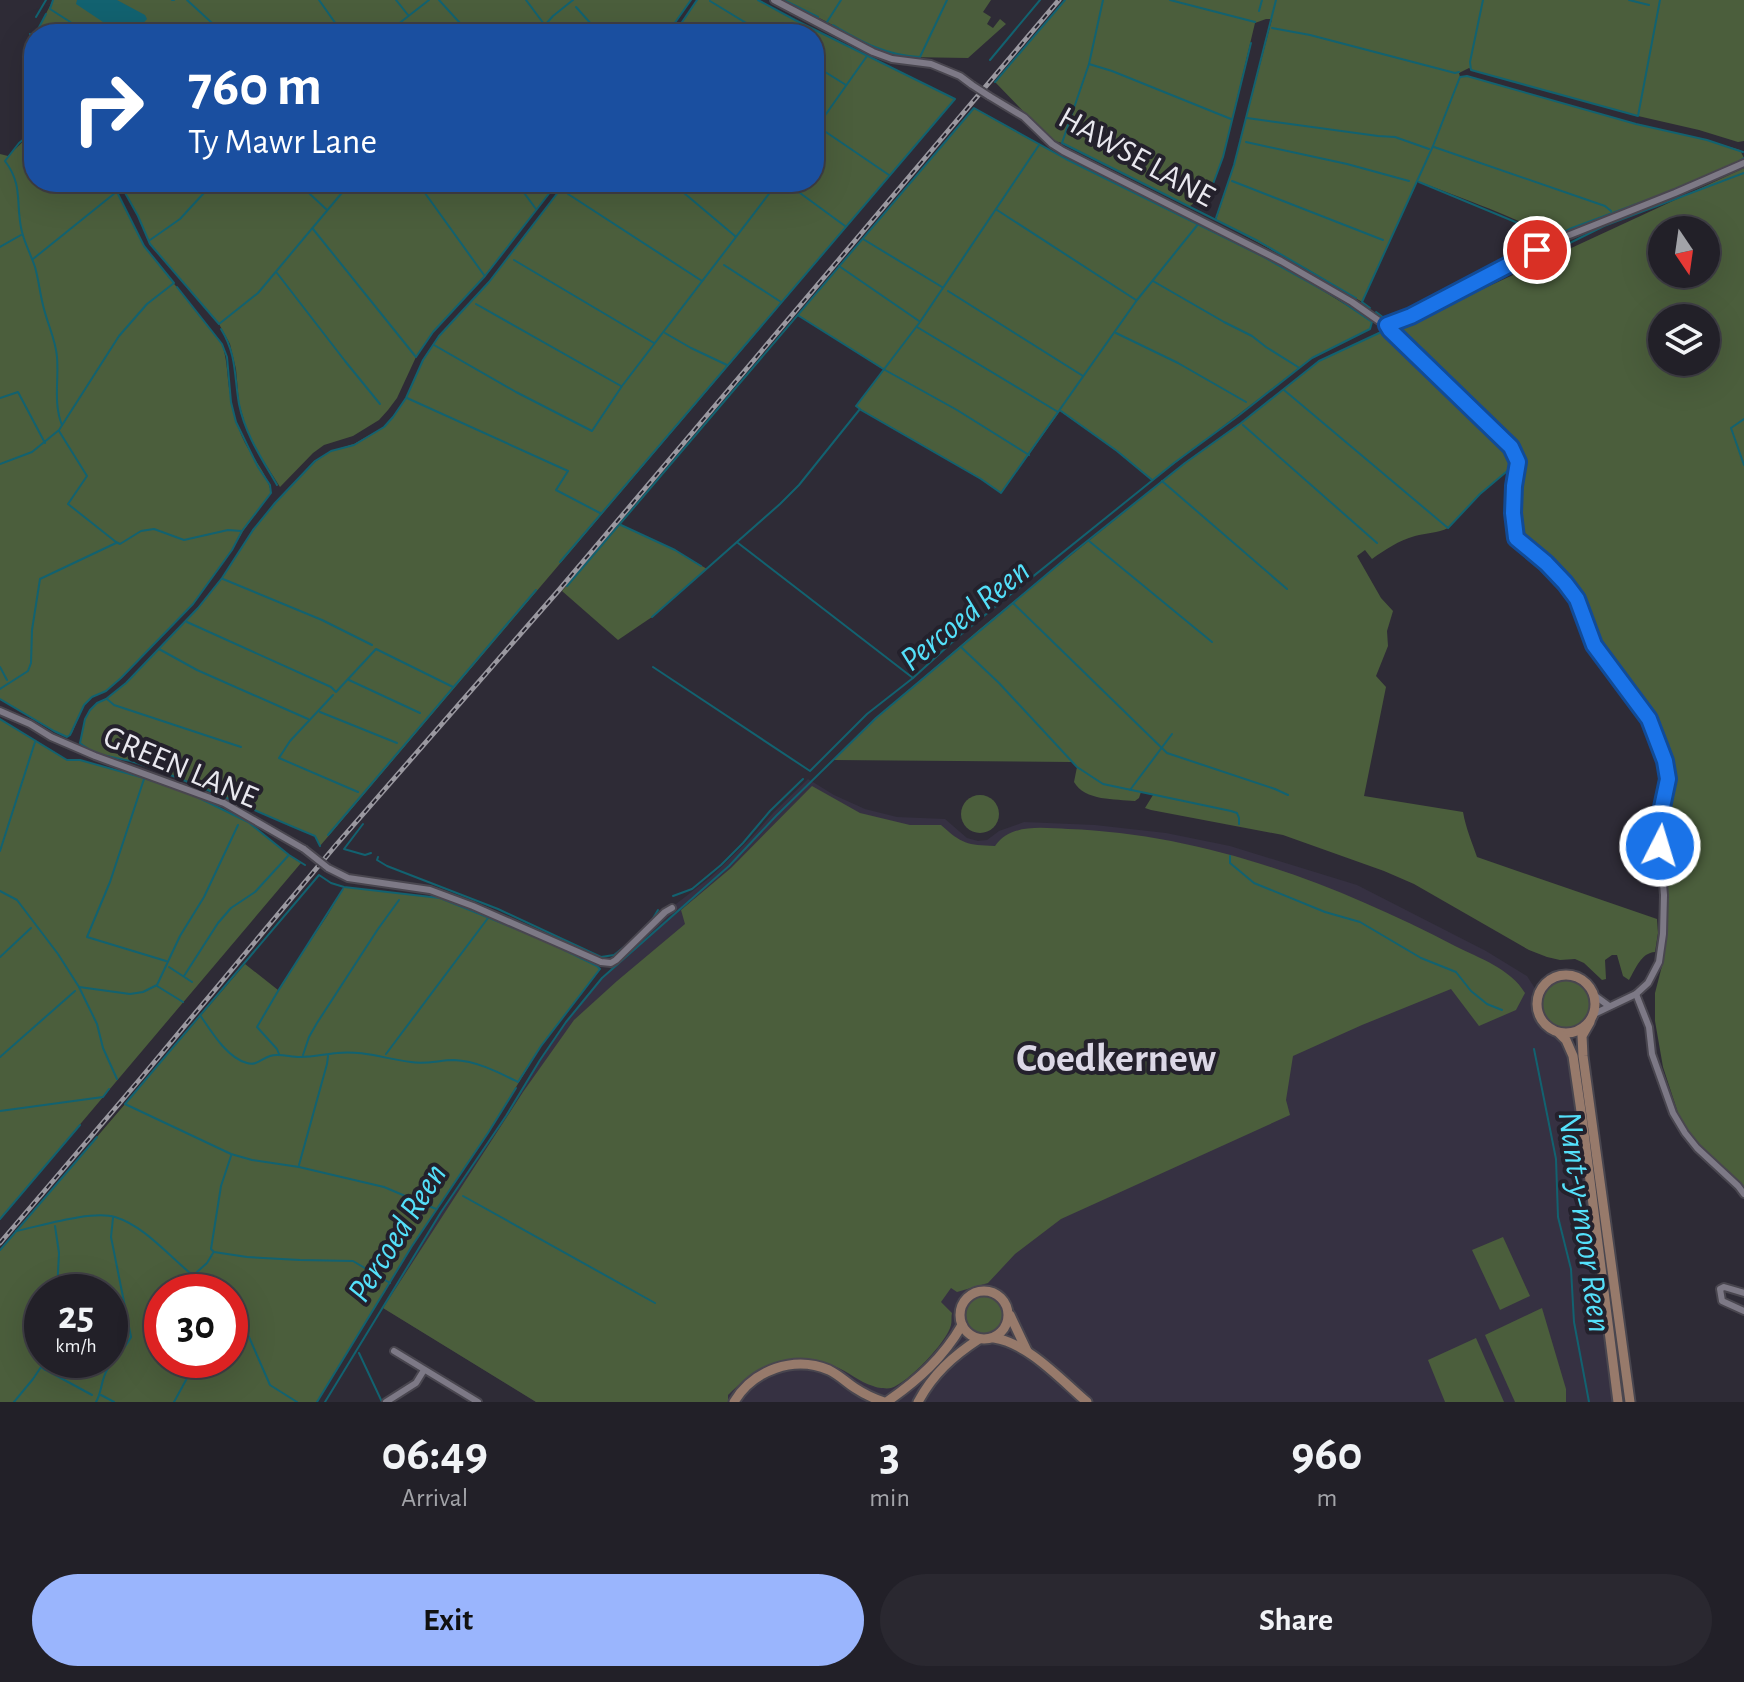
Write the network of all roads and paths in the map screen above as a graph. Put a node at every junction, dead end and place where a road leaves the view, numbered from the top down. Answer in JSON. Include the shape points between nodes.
{"nodes":[{"id":1,"x":774,"y":0,"type":"edge"},
{"id":2,"x":820,"y":24,"type":"edge"},
{"id":3,"x":824,"y":26,"type":"edge"},
{"id":4,"x":1744,"y":163,"type":"edge"},
{"id":5,"x":1389,"y":327,"type":"junction"},
{"id":6,"x":0,"y":711,"type":"edge"},
{"id":7,"x":672,"y":908,"type":"dead end"},
{"id":8,"x":1636,"y":994,"type":"junction"},
{"id":9,"x":1594,"y":995,"type":"junction"},
{"id":10,"x":1609,"y":1006,"type":"junction"},
{"id":11,"x":1592,"y":1018,"type":"junction"},
{"id":12,"x":1559,"y":1033,"type":"junction"},
{"id":13,"x":1744,"y":1194,"type":"edge"},
{"id":14,"x":1744,"y":1293,"type":"edge"},
{"id":15,"x":1744,"y":1311,"type":"edge"},
{"id":16,"x":1009,"y":1312,"type":"junction"},
{"id":17,"x":962,"y":1325,"type":"junction"},
{"id":18,"x":994,"y":1338,"type":"junction"},
{"id":19,"x":979,"y":1339,"type":"junction"},
{"id":20,"x":394,"y":1351,"type":"dead end"},
{"id":21,"x":1027,"y":1351,"type":"junction"},
{"id":22,"x":424,"y":1370,"type":"junction"},
{"id":23,"x":854,"y":1388,"type":"junction"},
{"id":24,"x":390,"y":1400,"type":"edge"},
{"id":25,"x":473,"y":1401,"type":"edge"},
{"id":26,"x":734,"y":1402,"type":"edge"},
{"id":27,"x":863,"y":1402,"type":"edge"},
{"id":28,"x":886,"y":1402,"type":"edge"},
{"id":29,"x":900,"y":1402,"type":"edge"},
{"id":30,"x":918,"y":1402,"type":"edge"},
{"id":31,"x":1087,"y":1402,"type":"edge"},
{"id":32,"x":1618,"y":1402,"type":"edge"},
{"id":33,"x":1630,"y":1402,"type":"edge"}],
"edges":[{"from":1,"to":2,"type":"street","name":"HAWSE LANE","bridge":true},
{"from":3,"to":5,"type":"street","name":"HAWSE LANE","bridge":true,"via":[[892,59],[931,64],[960,76],[1024,117],[1063,151],[1281,261]]},
{"from":4,"to":5,"type":"street","via":[[1562,238]]},
{"from":5,"to":8,"type":"street","name":"HAWSE LANE","via":[[1511,447],[1518,462],[1516,538],[1577,599],[1594,645],[1649,719],[1665,761],[1668,779],[1658,826],[1663,934],[1659,962]]},
{"from":6,"to":7,"type":"street","name":"GREEN LANE","bridge":true,"via":[[95,756],[224,803],[348,878],[430,890],[601,962],[611,963]]},
{"from":8,"to":10,"type":"street"},
{"from":8,"to":13,"type":"street","via":[[1673,1113],[1697,1148]]},
{"from":9,"to":10,"type":"street"},
{"from":9,"to":11,"type":"street"},
{"from":9,"to":12,"type":"street","via":[[1572,975],[1551,978],[1544,985],[1536,1003],[1539,1016]]},
{"from":10,"to":11,"type":"street"},
{"from":11,"to":12,"type":"street","via":[[1576,1032]]},
{"from":11,"to":33,"type":"street","via":[[1582,1036],[1583,1056]]},
{"from":12,"to":32,"type":"street","via":[[1573,1056]]},
{"from":14,"to":15,"type":"street","via":[[1724,1287],[1719,1295]]},
{"from":16,"to":17,"type":"street","via":[[999,1295],[978,1292],[962,1306]]},
{"from":16,"to":18,"type":"street","via":[[1006,1327]]},
{"from":16,"to":21,"type":"street"},
{"from":17,"to":19,"type":"street"},
{"from":17,"to":28,"type":"street","via":[[919,1379]]},
{"from":18,"to":19,"type":"street"},
{"from":18,"to":21,"type":"street"},
{"from":19,"to":30,"type":"street","via":[[951,1360]]},
{"from":20,"to":22,"type":"street"},
{"from":21,"to":31,"type":"street"},
{"from":22,"to":24,"type":"street","via":[[416,1383]]},
{"from":22,"to":25,"type":"street"},
{"from":23,"to":26,"type":"street","via":[[826,1369],[790,1364],[759,1376]]},
{"from":23,"to":27,"type":"street"},
{"from":23,"to":28,"type":"street"},
{"from":28,"to":29,"type":"street"}]}
